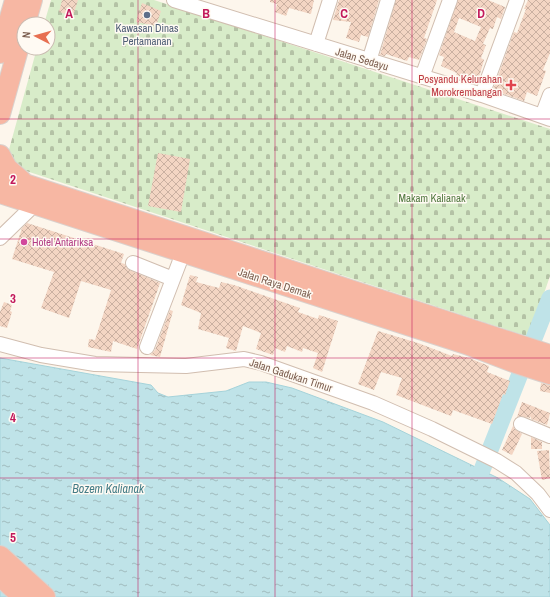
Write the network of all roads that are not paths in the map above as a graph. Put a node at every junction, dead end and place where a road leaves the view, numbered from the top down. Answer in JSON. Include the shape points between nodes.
{"nodes":[{"id":1,"x":15,"y":0,"type":"edge"},
{"id":2,"x":32,"y":0,"type":"edge"},
{"id":3,"x":174,"y":0,"type":"edge"},
{"id":4,"x":330,"y":0,"type":"edge"},
{"id":5,"x":388,"y":0,"type":"edge"},
{"id":6,"x":450,"y":0,"type":"edge"},
{"id":7,"x":517,"y":0,"type":"edge"},
{"id":8,"x":27,"y":16,"type":"edge"},
{"id":9,"x":316,"y":44,"type":"junction"},
{"id":10,"x":0,"y":53,"type":"edge"},
{"id":11,"x":16,"y":56,"type":"edge"},
{"id":12,"x":369,"y":61,"type":"junction"},
{"id":13,"x":422,"y":77,"type":"junction"},
{"id":14,"x":482,"y":95,"type":"junction"},
{"id":15,"x":550,"y":95,"type":"edge"},
{"id":16,"x":0,"y":114,"type":"edge"},
{"id":17,"x":546,"y":117,"type":"edge"},
{"id":18,"x":0,"y":155,"type":"edge"},
{"id":19,"x":0,"y":176,"type":"edge"},
{"id":20,"x":0,"y":193,"type":"edge"},
{"id":21,"x":28,"y":197,"type":"junction"},
{"id":22,"x":0,"y":205,"type":"edge"},
{"id":23,"x":0,"y":238,"type":"edge"},
{"id":24,"x":183,"y":253,"type":"junction"},
{"id":25,"x":133,"y":263,"type":"dead end"},
{"id":26,"x":173,"y":279,"type":"junction"},
{"id":27,"x":453,"y":332,"type":"junction"},
{"id":28,"x":0,"y":344,"type":"edge"},
{"id":29,"x":147,"y":348,"type":"dead end"},
{"id":30,"x":545,"y":363,"type":"edge"},
{"id":31,"x":521,"y":424,"type":"dead end"},
{"id":32,"x":550,"y":436,"type":"edge"},
{"id":33,"x":550,"y":510,"type":"edge"},
{"id":34,"x":0,"y":556,"type":"edge"},
{"id":35,"x":0,"y":576,"type":"edge"},
{"id":36,"x":23,"y":597,"type":"edge"},
{"id":37,"x":45,"y":597,"type":"edge"}],
"edges":[{"from":1,"to":10,"type":"highway"},
{"from":2,"to":8,"type":"highway"},
{"from":3,"to":9,"type":"street","name":"Jalan Sedayu"},
{"from":4,"to":9,"type":"street"},
{"from":5,"to":12,"type":"street"},
{"from":6,"to":13,"type":"street"},
{"from":7,"to":14,"type":"street"},
{"from":9,"to":12,"type":"street","name":"Jalan Sedayu"},
{"from":11,"to":16,"type":"highway"},
{"from":12,"to":13,"type":"street","name":"Jalan Sedayu"},
{"from":13,"to":14,"type":"street","name":"Jalan Sedayu"},
{"from":14,"to":17,"type":"street","name":"Jalan Sedayu"},
{"from":15,"to":17,"type":"street"},
{"from":18,"to":21,"type":"highway","via":[[6,168]]},
{"from":19,"to":21,"type":"highway","name":"Jalan Raya Demak"},
{"from":20,"to":21,"type":"highway","name":"Jalan Raya Demak"},
{"from":21,"to":22,"type":"highway"},
{"from":21,"to":23,"type":"street"},
{"from":21,"to":24,"type":"highway","name":"Jalan Raya Demak"},
{"from":21,"to":27,"type":"highway","name":"Jalan Raya Demak"},
{"from":24,"to":26,"type":"street"},
{"from":24,"to":27,"type":"highway","name":"Jalan Raya Demak"},
{"from":25,"to":26,"type":"street"},
{"from":26,"to":29,"type":"street"},
{"from":27,"to":30,"type":"highway","name":"Jalan Raya Demak"},
{"from":28,"to":33,"type":"street","name":"Jalan Gadukan Timur","via":[[41,355],[95,364],[186,366],[244,359],[254,361],[373,403],[497,460],[516,473]]},
{"from":31,"to":32,"type":"street"},
{"from":34,"to":37,"type":"highway"},
{"from":35,"to":36,"type":"highway"}]}
